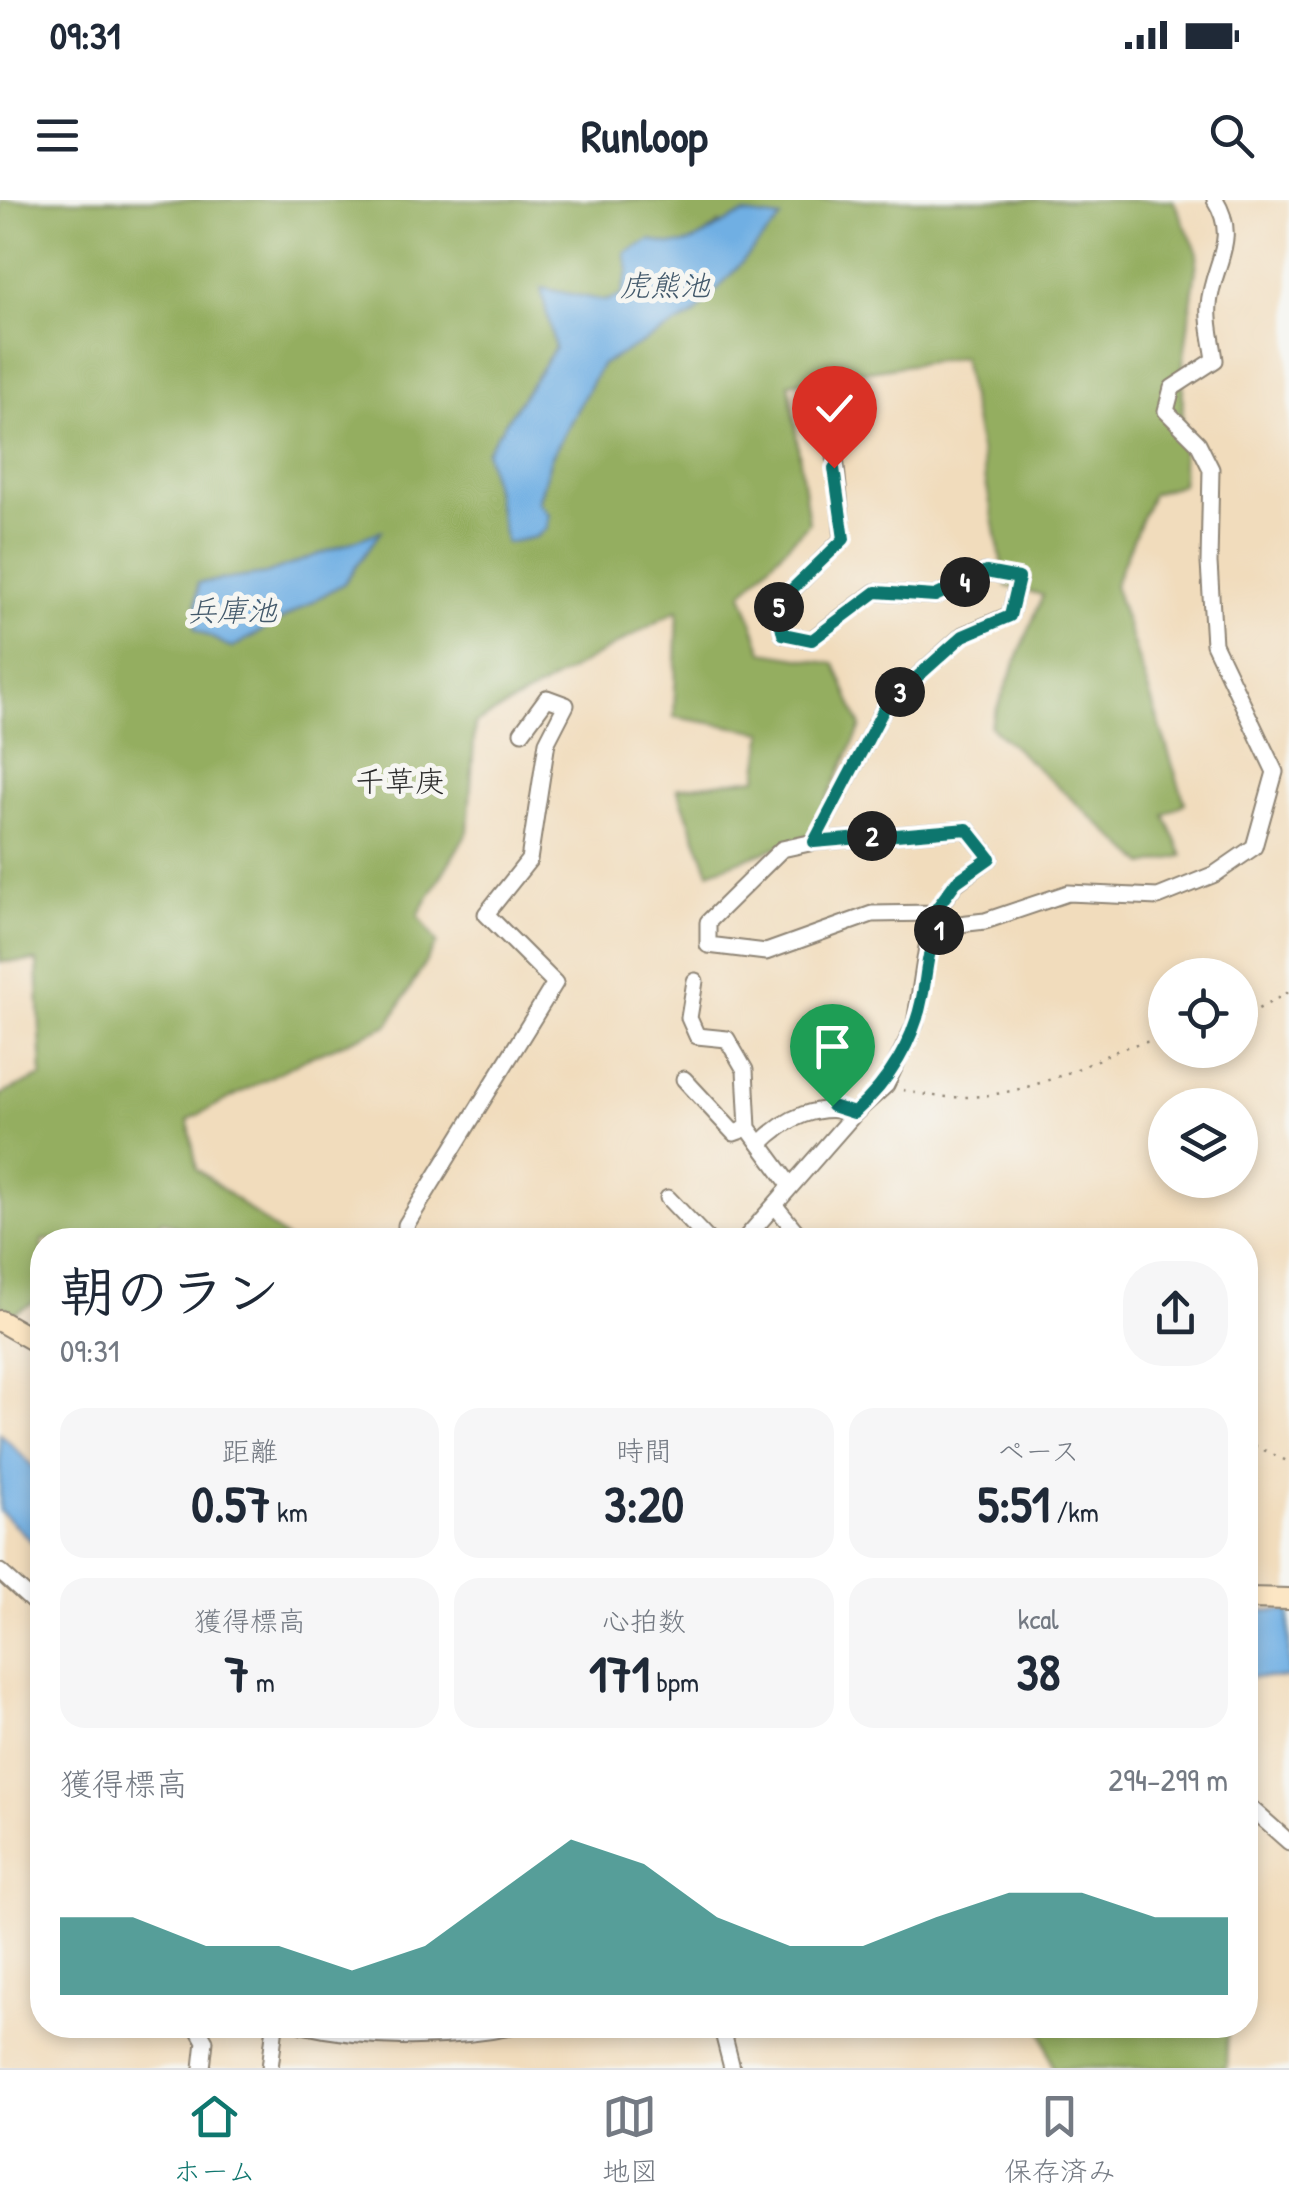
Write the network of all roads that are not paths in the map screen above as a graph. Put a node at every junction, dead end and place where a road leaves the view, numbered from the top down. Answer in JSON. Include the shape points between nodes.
{"nodes":[{"id":1,"x":1215,"y":200,"type":"edge"},
{"id":2,"x":832,"y":425,"type":"dead end"},
{"id":3,"x":522,"y":732,"type":"dead end"},
{"id":4,"x":1289,"y":759,"type":"edge"},
{"id":5,"x":1274,"y":769,"type":"junction"},
{"id":6,"x":814,"y":842,"type":"junction"},
{"id":7,"x":938,"y":920,"type":"junction"},
{"id":8,"x":695,"y":981,"type":"dead end"},
{"id":9,"x":684,"y":1080,"type":"dead end"},
{"id":10,"x":854,"y":1113,"type":"junction"},
{"id":11,"x":748,"y":1128,"type":"junction"},
{"id":12,"x":760,"y":1144,"type":"junction"},
{"id":13,"x":790,"y":1185,"type":"junction"},
{"id":14,"x":668,"y":1198,"type":"dead end"},
{"id":15,"x":776,"y":1207,"type":"junction"},
{"id":16,"x":406,"y":1228,"type":"edge"},
{"id":17,"x":697,"y":1228,"type":"edge"},
{"id":18,"x":756,"y":1228,"type":"edge"},
{"id":19,"x":793,"y":1228,"type":"edge"},
{"id":20,"x":0,"y":1322,"type":"edge"},
{"id":21,"x":30,"y":1339,"type":"edge"},
{"id":22,"x":0,"y":1572,"type":"edge"},
{"id":23,"x":30,"y":1592,"type":"edge"},
{"id":24,"x":1258,"y":1598,"type":"edge"},
{"id":25,"x":1289,"y":1599,"type":"edge"},
{"id":26,"x":1258,"y":1815,"type":"edge"},
{"id":27,"x":1289,"y":1842,"type":"edge"},
{"id":28,"x":203,"y":2038,"type":"edge"},
{"id":29,"x":273,"y":2038,"type":"edge"},
{"id":30,"x":725,"y":2038,"type":"edge"},
{"id":31,"x":202,"y":2068,"type":"edge"},
{"id":32,"x":270,"y":2068,"type":"edge"},
{"id":33,"x":732,"y":2068,"type":"edge"}],
"edges":[{"from":1,"to":5,"type":"street","via":[[1227,218],[1209,304],[1215,360],[1172,388],[1166,412],[1198,443],[1211,469],[1214,644]]},
{"from":2,"to":6,"type":"street","via":[[844,539],[781,600],[783,634],[812,640],[876,592],[935,596],[986,572],[1019,578],[1010,616],[963,636],[886,705]]},
{"from":3,"to":16,"type":"street","via":[[546,698],[566,704],[548,742],[529,860],[486,914],[555,982]]},
{"from":4,"to":5,"type":"street"},
{"from":5,"to":7,"type":"street","via":[[1254,847],[1215,874],[1158,896],[1068,893],[985,921]]},
{"from":6,"to":7,"type":"street","via":[[967,829],[990,858],[956,882]]},
{"from":6,"to":7,"type":"street","via":[[782,849],[708,922],[708,945],[766,952],[872,914]]},
{"from":7,"to":10,"type":"street","via":[[915,1024],[886,1085]]},
{"from":8,"to":11,"type":"street","via":[[689,1018],[698,1036],[727,1039],[744,1070]]},
{"from":9,"to":11,"type":"street","via":[[725,1127],[734,1133]]},
{"from":10,"to":12,"type":"street","via":[[832,1106],[779,1124]]},
{"from":10,"to":13,"type":"street"},
{"from":11,"to":12,"type":"street"},
{"from":12,"to":13,"type":"street"},
{"from":13,"to":15,"type":"street"},
{"from":14,"to":17,"type":"street"},
{"from":15,"to":18,"type":"street"},
{"from":15,"to":19,"type":"street"},
{"from":20,"to":21,"type":"main road"},
{"from":22,"to":23,"type":"street"},
{"from":24,"to":25,"type":"main road"},
{"from":26,"to":27,"type":"street"},
{"from":28,"to":31,"type":"street"},
{"from":29,"to":32,"type":"street"},
{"from":30,"to":33,"type":"street"}]}
